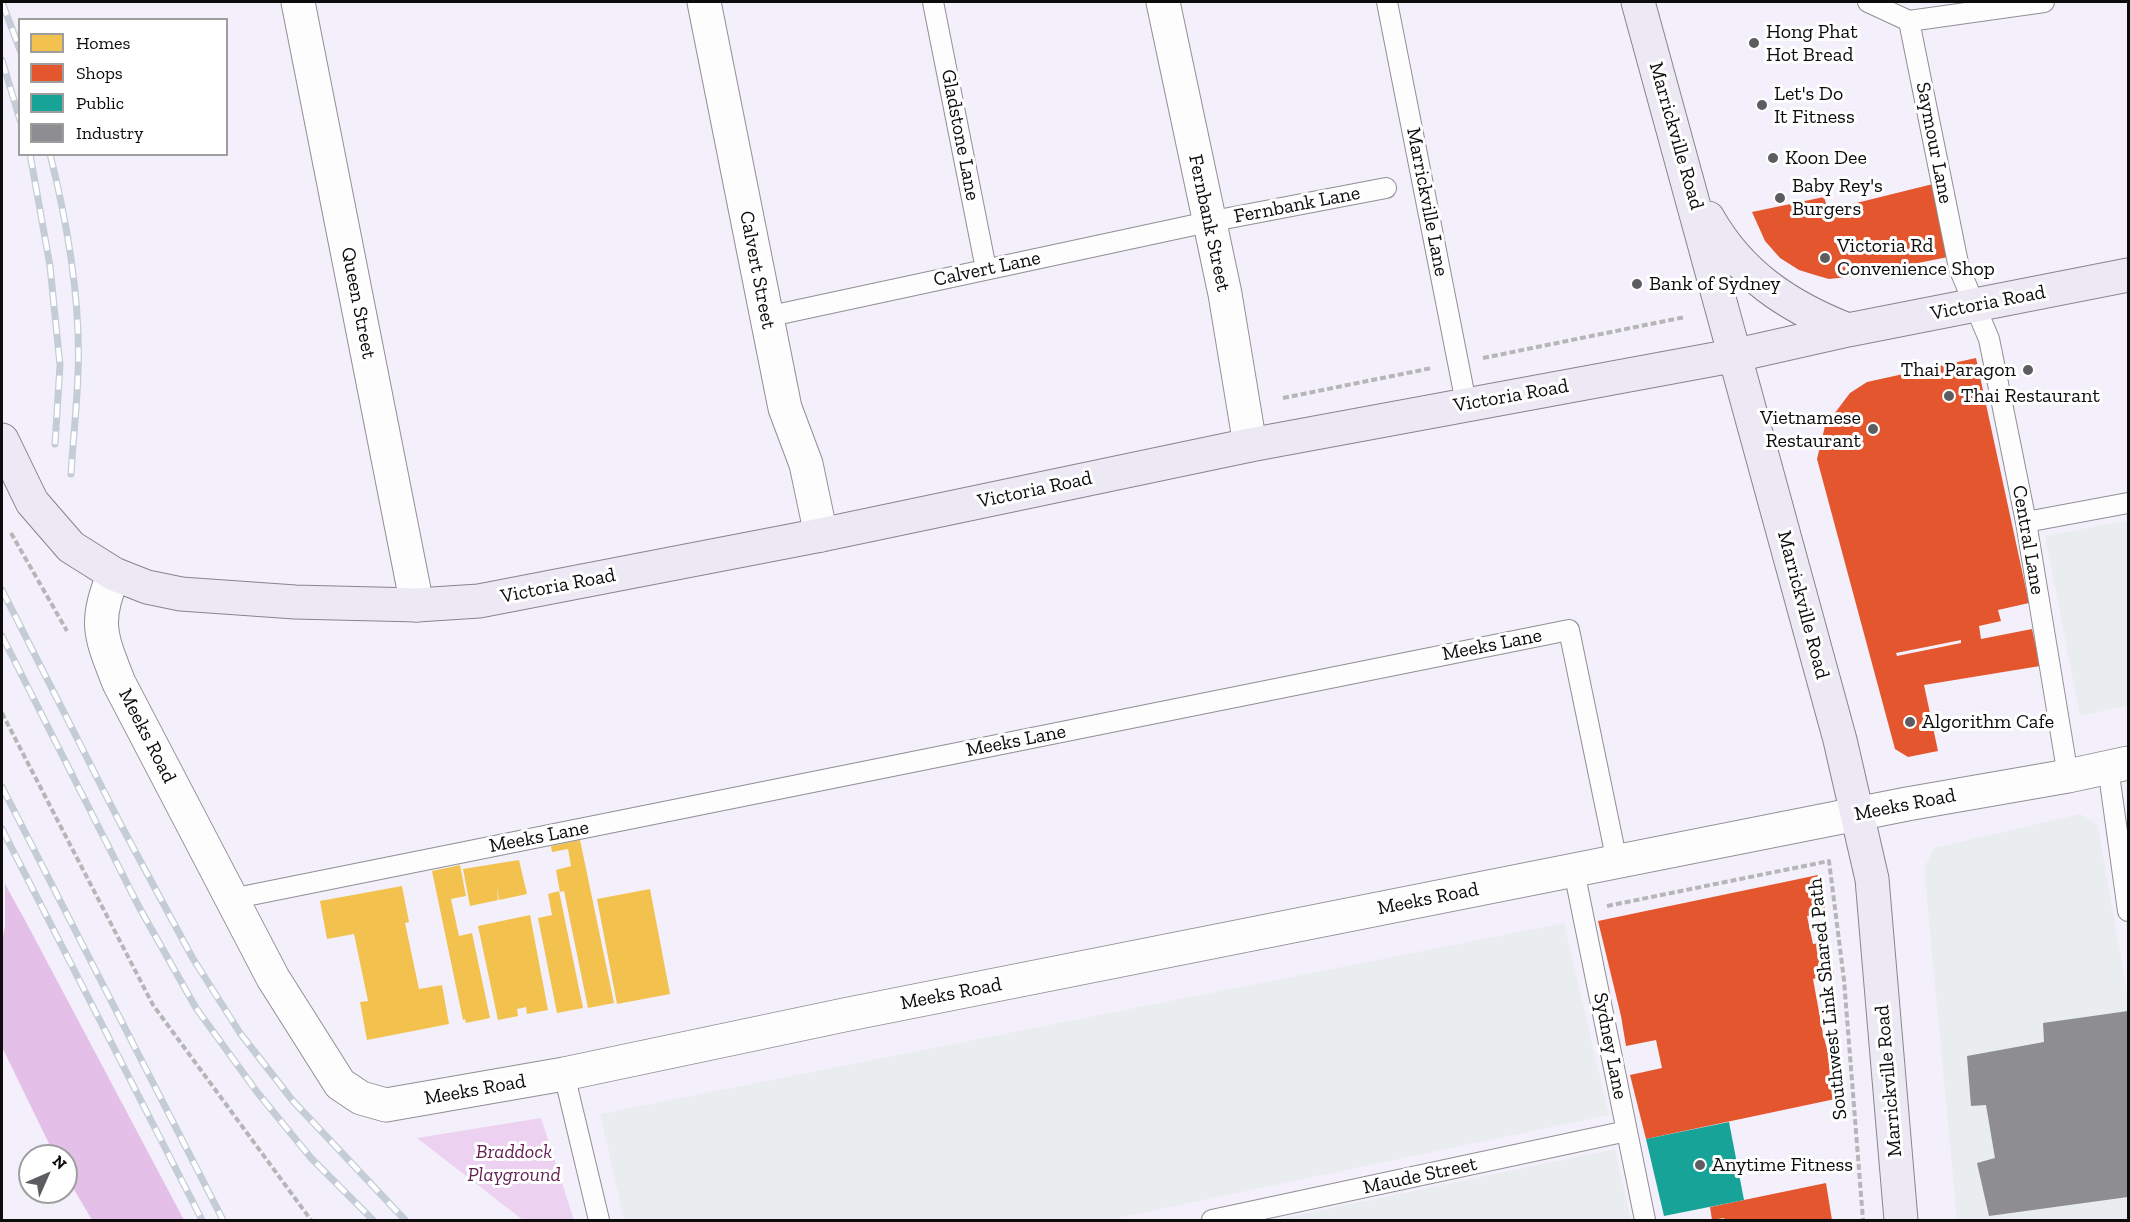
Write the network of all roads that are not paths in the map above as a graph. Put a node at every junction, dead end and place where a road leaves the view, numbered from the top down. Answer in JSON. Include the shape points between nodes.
{"nodes":[{"id":1,"x":298,"y":2,"type":"edge"},
{"id":2,"x":704,"y":2,"type":"edge"},
{"id":3,"x":933,"y":2,"type":"edge"},
{"id":4,"x":1163,"y":2,"type":"edge"},
{"id":5,"x":1387,"y":2,"type":"edge"},
{"id":6,"x":1638,"y":2,"type":"edge"},
{"id":7,"x":1868,"y":2,"type":"edge"},
{"id":8,"x":2044,"y":2,"type":"edge"},
{"id":9,"x":1909,"y":21,"type":"junction"},
{"id":10,"x":1690,"y":185,"type":"junction"},
{"id":11,"x":1386,"y":188,"type":"dead end"},
{"id":12,"x":1208,"y":222,"type":"junction"},
{"id":13,"x":986,"y":269,"type":"junction"},
{"id":14,"x":2128,"y":275,"type":"edge"},
{"id":15,"x":1977,"y":306,"type":"junction"},
{"id":16,"x":766,"y":317,"type":"junction"},
{"id":17,"x":1848,"y":330,"type":"junction"},
{"id":18,"x":1737,"y":355,"type":"junction"},
{"id":19,"x":1466,"y":404,"type":"junction"},
{"id":20,"x":2,"y":440,"type":"edge"},
{"id":21,"x":1250,"y":445,"type":"junction"},
{"id":22,"x":2128,"y":503,"type":"edge"},
{"id":23,"x":2026,"y":522,"type":"junction"},
{"id":24,"x":821,"y":535,"type":"junction"},
{"id":25,"x":114,"y":574,"type":"junction"},
{"id":26,"x":417,"y":605,"type":"junction"},
{"id":27,"x":2118,"y":765,"type":"edge"},
{"id":28,"x":2068,"y":776,"type":"junction"},
{"id":29,"x":1858,"y":814,"type":"junction"},
{"id":30,"x":1617,"y":862,"type":"junction"},
{"id":31,"x":1574,"y":871,"type":"junction"},
{"id":32,"x":231,"y":899,"type":"junction"},
{"id":33,"x":2128,"y":911,"type":"edge"},
{"id":34,"x":564,"y":1074,"type":"junction"},
{"id":35,"x":1627,"y":1131,"type":"junction"},
{"id":36,"x":599,"y":1221,"type":"edge"},
{"id":37,"x":1212,"y":1221,"type":"edge"},
{"id":38,"x":1645,"y":1221,"type":"edge"},
{"id":39,"x":1900,"y":1221,"type":"edge"}],
"edges":[{"from":1,"to":26,"type":"street","name":"Queen Street"},
{"from":2,"to":16,"type":"street","name":"Calvert Street"},
{"from":3,"to":13,"type":"lane","name":"Gladstone Lane"},
{"from":4,"to":12,"type":"street","name":"Fernbank Street"},
{"from":5,"to":19,"type":"lane","name":"Marrickville Lane"},
{"from":6,"to":10,"type":"main road","name":"Marrickville Road"},
{"from":7,"to":9,"type":"lane"},
{"from":8,"to":9,"type":"lane"},
{"from":9,"to":15,"type":"lane","name":"Saymour Lane","via":[[1959,268]]},
{"from":10,"to":17,"type":"main road","via":[[1719,238],[1746,270],[1775,294]]},
{"from":10,"to":18,"type":"main road","name":"Marrickville Road"},
{"from":11,"to":12,"type":"lane","name":"Fernbank Lane"},
{"from":12,"to":13,"type":"lane","name":"Calvert Lane"},
{"from":12,"to":21,"type":"street","name":"Fernbank Street","via":[[1225,294]]},
{"from":13,"to":16,"type":"lane","name":"Calvert Lane"},
{"from":14,"to":15,"type":"main road","name":"Victoria Road"},
{"from":15,"to":17,"type":"main road","name":"Victoria Road"},
{"from":15,"to":23,"type":"lane","name":"Central Lane","via":[[1989,339]]},
{"from":16,"to":24,"type":"street","name":"Calvert Street","via":[[785,408],[806,464]]},
{"from":17,"to":18,"type":"main road","name":"Victoria Road"},
{"from":18,"to":19,"type":"main road","name":"Victoria Road"},
{"from":18,"to":29,"type":"main road","name":"Marrickville Road"},
{"from":19,"to":21,"type":"main road","name":"Victoria Road"},
{"from":20,"to":25,"type":"main road","name":"Victoria Road","via":[[32,502],[49,525],[70,547]]},
{"from":21,"to":24,"type":"main road","name":"Victoria Road"},
{"from":22,"to":23,"type":"lane"},
{"from":23,"to":28,"type":"lane","name":"Central Lane"},
{"from":24,"to":26,"type":"main road","name":"Victoria Road","via":[[489,599]]},
{"from":25,"to":26,"type":"main road","name":"Victoria Road","via":[[147,587],[181,594],[283,602]]},
{"from":25,"to":32,"type":"street","name":"Meeks Road","via":[[103,598],[102,642],[119,683]]},
{"from":27,"to":28,"type":"street","name":"Meeks Road"},
{"from":27,"to":33,"type":"lane"},
{"from":28,"to":29,"type":"street","name":"Meeks Road"},
{"from":29,"to":30,"type":"street","name":"Meeks Road"},
{"from":29,"to":39,"type":"main road","name":"Marrickville Road","via":[[1872,879]]},
{"from":30,"to":31,"type":"street","name":"Meeks Road"},
{"from":30,"to":32,"type":"lane","name":"Meeks Lane","via":[[1569,630]]},
{"from":31,"to":34,"type":"street","name":"Meeks Road"},
{"from":31,"to":35,"type":"lane","name":"Sydney Lane"},
{"from":32,"to":34,"type":"street","name":"Meeks Road","via":[[273,978],[340,1084],[361,1098],[386,1106]]},
{"from":34,"to":36,"type":"lane"},
{"from":35,"to":37,"type":"lane","name":"Maude Street"},
{"from":35,"to":38,"type":"lane","name":"Sydney Lane"}]}
